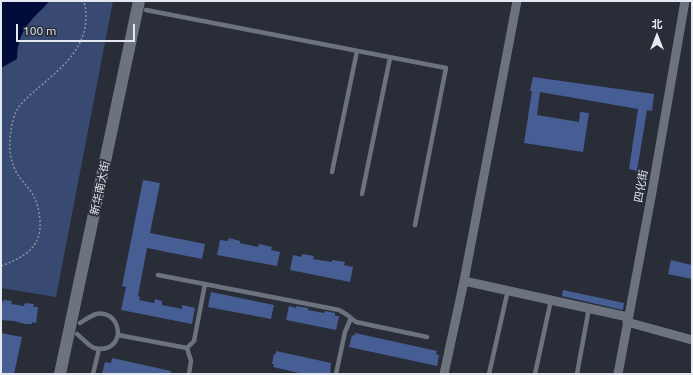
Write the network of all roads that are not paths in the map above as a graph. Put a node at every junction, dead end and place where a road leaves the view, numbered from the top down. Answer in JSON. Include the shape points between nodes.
{"nodes":[{"id":1,"x":517,"y":1,"type":"edge"},
{"id":2,"x":685,"y":1,"type":"edge"},
{"id":3,"x":144,"y":4,"type":"edge"},
{"id":4,"x":357,"y":51,"type":"junction"},
{"id":5,"x":390,"y":58,"type":"junction"},
{"id":6,"x":332,"y":172,"type":"dead end"},
{"id":7,"x":362,"y":194,"type":"dead end"},
{"id":8,"x":415,"y":225,"type":"dead end"},
{"id":9,"x":158,"y":275,"type":"dead end"},
{"id":10,"x":464,"y":281,"type":"junction"},
{"id":11,"x":205,"y":284,"type":"junction"},
{"id":12,"x":508,"y":290,"type":"junction"},
{"id":13,"x":551,"y":300,"type":"junction"},
{"id":14,"x":590,"y":308,"type":"junction"},
{"id":15,"x":351,"y":318,"type":"junction"},
{"id":16,"x":628,"y":319,"type":"junction"},
{"id":17,"x":78,"y":328,"type":"junction"},
{"id":18,"x":118,"y":334,"type":"junction"},
{"id":19,"x":427,"y":337,"type":"dead end"},
{"id":20,"x":692,"y":340,"type":"edge"},
{"id":21,"x":187,"y":348,"type":"junction"},
{"id":22,"x":99,"y":349,"type":"junction"},
{"id":23,"x":60,"y":374,"type":"edge"},
{"id":24,"x":69,"y":374,"type":"edge"},
{"id":25,"x":93,"y":374,"type":"edge"},
{"id":26,"x":189,"y":374,"type":"edge"},
{"id":27,"x":336,"y":374,"type":"edge"},
{"id":28,"x":444,"y":374,"type":"edge"},
{"id":29,"x":489,"y":374,"type":"edge"},
{"id":30,"x":535,"y":374,"type":"edge"},
{"id":31,"x":577,"y":374,"type":"edge"},
{"id":32,"x":618,"y":374,"type":"edge"}],
"edges":[{"from":1,"to":10,"type":"street"},
{"from":2,"to":16,"type":"street","name":"四化街"},
{"from":3,"to":4,"type":"lane"},
{"from":3,"to":17,"type":"main road","name":"新华南大街"},
{"from":3,"to":23,"type":"main road","name":"新华南大街"},
{"from":4,"to":5,"type":"lane"},
{"from":4,"to":6,"type":"lane"},
{"from":5,"to":7,"type":"lane"},
{"from":5,"to":8,"type":"lane","via":[[446,68]]},
{"from":9,"to":11,"type":"lane"},
{"from":10,"to":12,"type":"street"},
{"from":10,"to":28,"type":"street"},
{"from":11,"to":15,"type":"lane","via":[[338,310]]},
{"from":11,"to":21,"type":"lane","via":[[194,341]]},
{"from":12,"to":13,"type":"street"},
{"from":12,"to":29,"type":"lane"},
{"from":13,"to":14,"type":"street"},
{"from":13,"to":30,"type":"lane"},
{"from":14,"to":16,"type":"street"},
{"from":14,"to":31,"type":"lane"},
{"from":15,"to":19,"type":"lane","via":[[356,322]]},
{"from":15,"to":27,"type":"lane","via":[[345,332]]},
{"from":16,"to":20,"type":"street"},
{"from":16,"to":32,"type":"street","name":"四化街"},
{"from":17,"to":18,"type":"lane","via":[[96,314],[105,314],[116,322]]},
{"from":17,"to":22,"type":"lane","via":[[94,348]]},
{"from":17,"to":24,"type":"main road","name":"新华南大街"},
{"from":18,"to":21,"type":"lane"},
{"from":18,"to":22,"type":"lane","via":[[112,345]]},
{"from":21,"to":26,"type":"lane","via":[[191,361]]},
{"from":22,"to":25,"type":"lane"}]}
